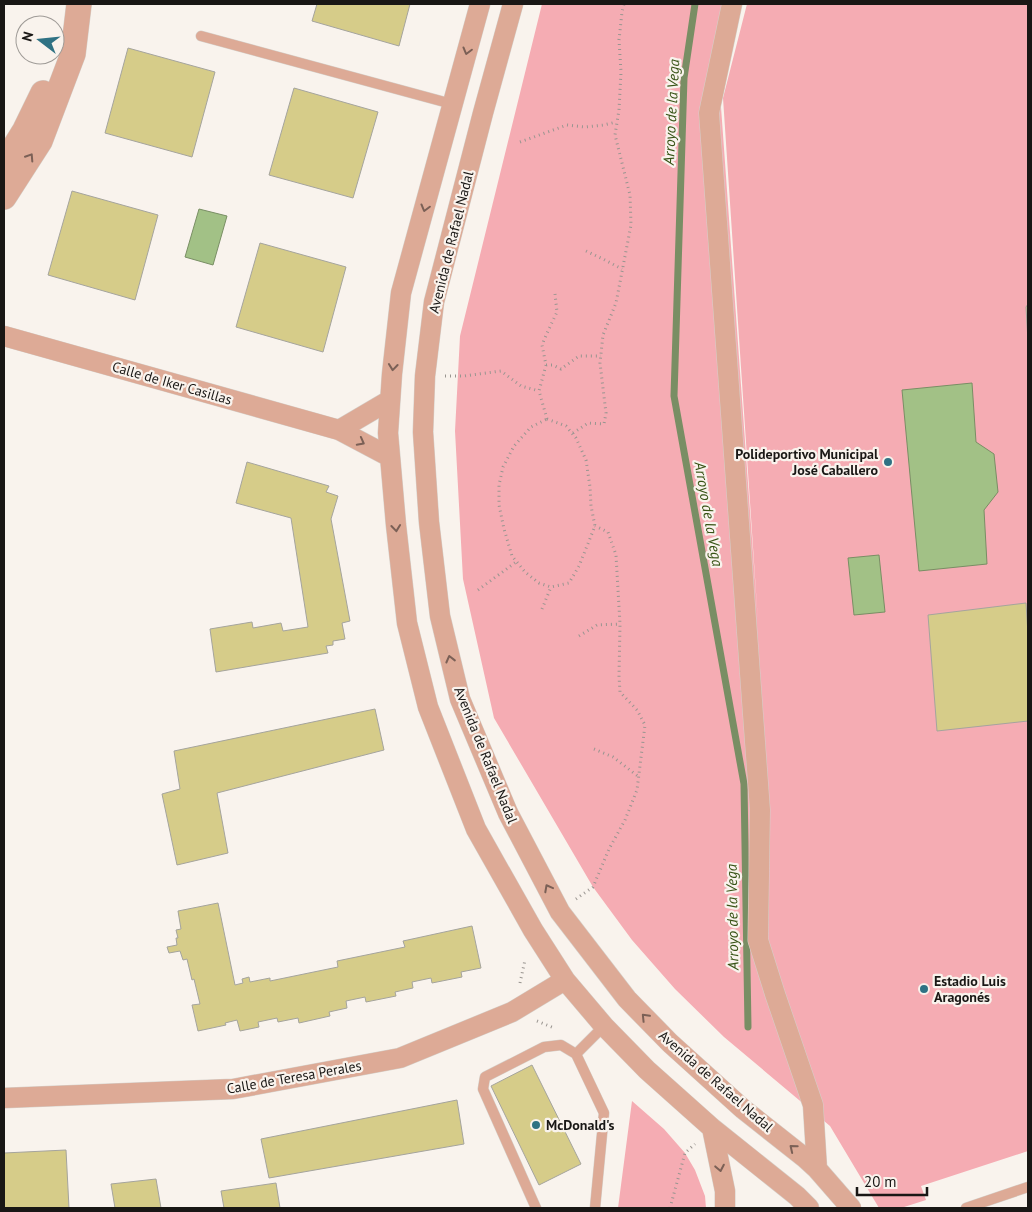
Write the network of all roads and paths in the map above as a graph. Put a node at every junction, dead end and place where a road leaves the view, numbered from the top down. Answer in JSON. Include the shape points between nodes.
{"nodes":[{"id":1,"x":64,"y":4,"type":"edge"},
{"id":2,"x":79,"y":4,"type":"edge"},
{"id":3,"x":480,"y":4,"type":"edge"},
{"id":4,"x":513,"y":4,"type":"edge"},
{"id":5,"x":624,"y":4,"type":"edge"},
{"id":6,"x":732,"y":4,"type":"edge"},
{"id":7,"x":201,"y":36,"type":"dead end"},
{"id":8,"x":452,"y":104,"type":"junction"},
{"id":9,"x":617,"y":122,"type":"junction"},
{"id":10,"x":520,"y":142,"type":"dead end"},
{"id":11,"x":4,"y":164,"type":"edge"},
{"id":12,"x":4,"y":197,"type":"edge"},
{"id":13,"x":586,"y":251,"type":"dead end"},
{"id":14,"x":622,"y":269,"type":"junction"},
{"id":15,"x":555,"y":294,"type":"dead end"},
{"id":16,"x":4,"y":336,"type":"edge"},
{"id":17,"x":601,"y":356,"type":"junction"},
{"id":18,"x":546,"y":365,"type":"junction"},
{"id":19,"x":425,"y":376,"type":"junction"},
{"id":20,"x":539,"y":391,"type":"junction"},
{"id":21,"x":390,"y":400,"type":"junction"},
{"id":22,"x":547,"y":419,"type":"junction"},
{"id":23,"x":339,"y":430,"type":"junction"},
{"id":24,"x":573,"y":433,"type":"junction"},
{"id":25,"x":390,"y":458,"type":"junction"},
{"id":26,"x":595,"y":526,"type":"junction"},
{"id":27,"x":516,"y":562,"type":"junction"},
{"id":28,"x":551,"y":587,"type":"junction"},
{"id":29,"x":478,"y":590,"type":"dead end"},
{"id":30,"x":542,"y":609,"type":"dead end"},
{"id":31,"x":620,"y":624,"type":"junction"},
{"id":32,"x":579,"y":636,"type":"dead end"},
{"id":33,"x":594,"y":748,"type":"dead end"},
{"id":34,"x":639,"y":777,"type":"junction"},
{"id":35,"x":593,"y":887,"type":"dead end"},
{"id":36,"x":565,"y":980,"type":"junction"},
{"id":37,"x":604,"y":1026,"type":"junction"},
{"id":38,"x":576,"y":1054,"type":"junction"},
{"id":39,"x":4,"y":1098,"type":"edge"},
{"id":40,"x":712,"y":1128,"type":"junction"},
{"id":41,"x":817,"y":1169,"type":"junction"},
{"id":42,"x":1028,"y":1187,"type":"edge"},
{"id":43,"x":536,"y":1208,"type":"edge"},
{"id":44,"x":595,"y":1208,"type":"edge"},
{"id":45,"x":725,"y":1208,"type":"edge"},
{"id":46,"x":809,"y":1208,"type":"edge"},
{"id":47,"x":851,"y":1208,"type":"edge"},
{"id":48,"x":966,"y":1208,"type":"edge"}],
"edges":[{"from":1,"to":11,"type":"street","via":[[52,75]]},
{"from":12,"to":2,"type":"street","one_way":true,"via":[[40,142],[73,54]]},
{"from":3,"to":8,"type":"street","one_way":true},
{"from":4,"to":19,"type":"street","name":"Avenida de Rafael Nadal","via":[[434,302]]},
{"from":5,"to":9,"type":"path","via":[[619,40],[621,72]]},
{"from":6,"to":41,"type":"street","via":[[708,113],[760,810],[758,940],[812,1106]]},
{"from":7,"to":8,"type":"lane"},
{"from":8,"to":21,"type":"street","one_way":true,"via":[[402,293]]},
{"from":9,"to":10,"type":"path","via":[[595,126],[567,125]]},
{"from":9,"to":14,"type":"path","via":[[615,135],[630,195],[631,225]]},
{"from":13,"to":14,"type":"path"},
{"from":14,"to":17,"type":"path","via":[[616,303],[603,335]]},
{"from":15,"to":18,"type":"path","via":[[557,312],[542,345]]},
{"from":16,"to":23,"type":"street","name":"Calle de Iker Casillas"},
{"from":17,"to":18,"type":"path","via":[[578,356],[562,369]]},
{"from":17,"to":24,"type":"path","via":[[604,424],[588,423]]},
{"from":18,"to":20,"type":"path"},
{"from":19,"to":20,"type":"path","via":[[464,376],[501,371],[521,386]]},
{"from":41,"to":19,"type":"street","name":"Avenida de Rafael Nadal","one_way":true,"via":[[729,1096],[627,999],[560,912],[508,813],[460,699],[440,616],[423,432]]},
{"from":20,"to":22,"type":"path"},
{"from":21,"to":23,"type":"street"},
{"from":21,"to":25,"type":"street"},
{"from":22,"to":24,"type":"path","via":[[566,426]]},
{"from":22,"to":27,"type":"path","via":[[531,427],[514,446],[503,467],[499,485],[504,530]]},
{"from":23,"to":25,"type":"street","name":"Calle de Iker Casillas","one_way":true},
{"from":24,"to":26,"type":"path","via":[[586,460]]},
{"from":25,"to":36,"type":"street","one_way":true,"via":[[407,623],[428,707],[476,828]]},
{"from":26,"to":28,"type":"path","via":[[569,583]]},
{"from":26,"to":31,"type":"path","via":[[608,532],[616,555]]},
{"from":27,"to":28,"type":"path","via":[[540,583]]},
{"from":27,"to":29,"type":"path"},
{"from":28,"to":30,"type":"path"},
{"from":31,"to":32,"type":"path","via":[[597,625]]},
{"from":31,"to":34,"type":"path","via":[[620,692],[637,710],[644,725]]},
{"from":33,"to":34,"type":"path"},
{"from":34,"to":35,"type":"path","via":[[637,790]]},
{"from":36,"to":37,"type":"street"},
{"from":36,"to":39,"type":"street","name":"Calle de Teresa Perales","via":[[512,1012],[400,1058],[233,1089]]},
{"from":37,"to":38,"type":"lane"},
{"from":37,"to":40,"type":"street"},
{"from":38,"to":43,"type":"lane","via":[[561,1045],[544,1047],[485,1077],[483,1089]]},
{"from":38,"to":44,"type":"lane","via":[[604,1113]]},
{"from":40,"to":45,"type":"street","one_way":true,"via":[[725,1190]]},
{"from":40,"to":46,"type":"street"},
{"from":41,"to":47,"type":"street","name":"Avenida de Rafael Nadal"},
{"from":42,"to":48,"type":"lane"}]}
